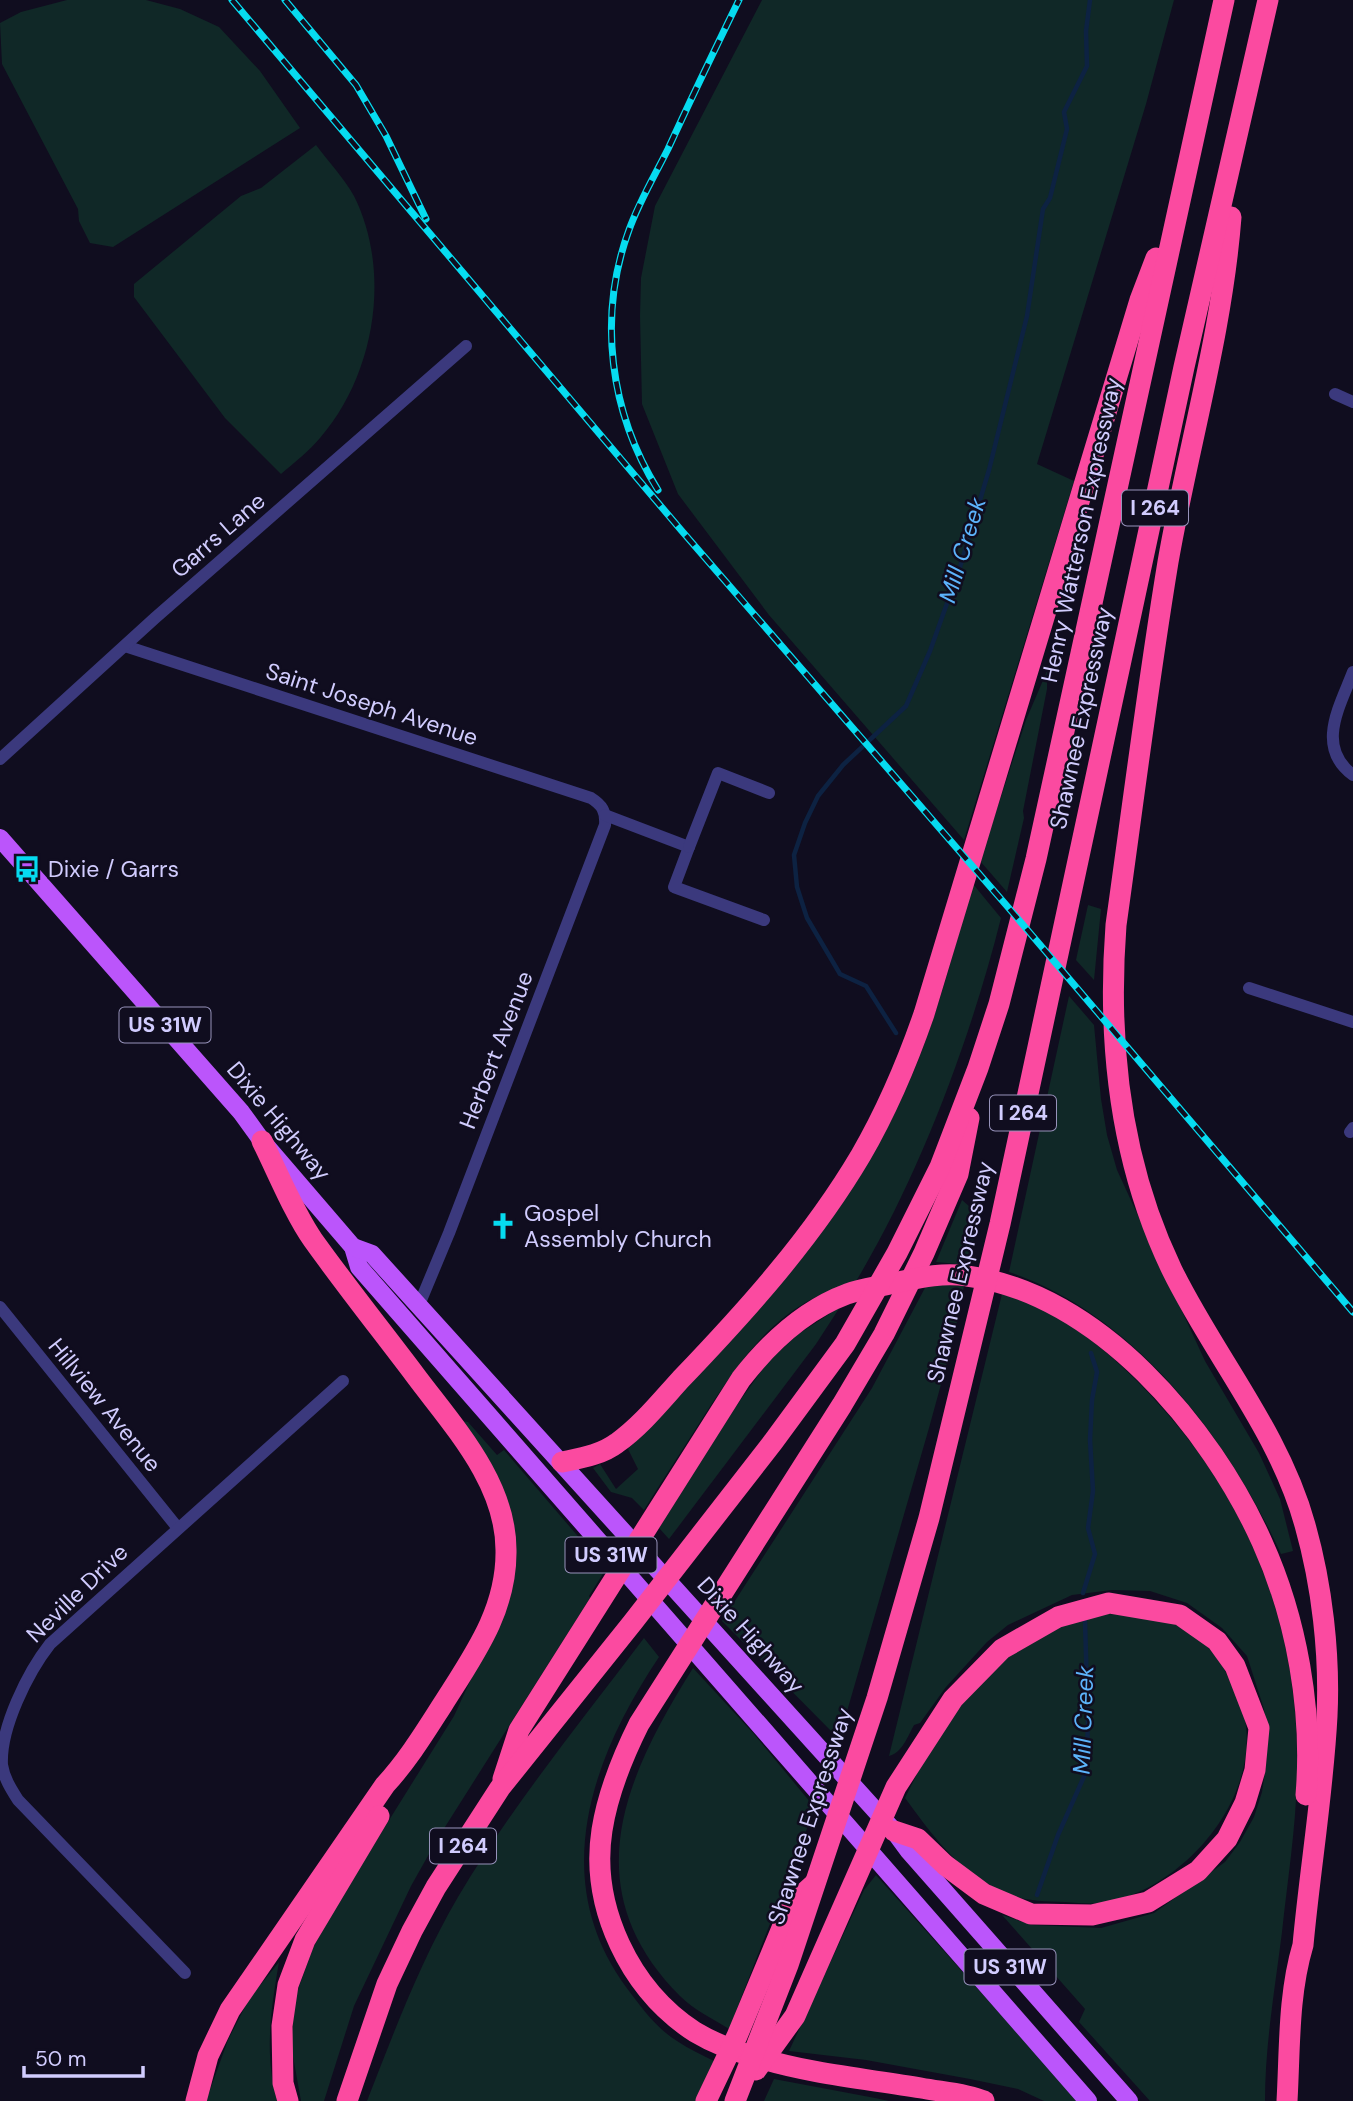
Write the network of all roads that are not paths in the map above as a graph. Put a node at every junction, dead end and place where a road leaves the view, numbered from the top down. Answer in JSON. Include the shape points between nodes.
{"nodes":[{"id":1,"x":1224,"y":0,"type":"edge"},
{"id":2,"x":1268,"y":0,"type":"edge"},
{"id":3,"x":1236,"y":149,"type":"junction"},
{"id":4,"x":1180,"y":197,"type":"junction"},
{"id":5,"x":466,"y":346,"type":"dead end"},
{"id":6,"x":1335,"y":394,"type":"dead end"},
{"id":7,"x":1353,"y":402,"type":"edge"},
{"id":8,"x":125,"y":646,"type":"junction"},
{"id":9,"x":1353,"y":672,"type":"edge"},
{"id":10,"x":0,"y":759,"type":"edge"},
{"id":11,"x":1353,"y":775,"type":"edge"},
{"id":12,"x":769,"y":793,"type":"dead end"},
{"id":13,"x":604,"y":812,"type":"junction"},
{"id":14,"x":0,"y":838,"type":"edge"},
{"id":15,"x":689,"y":847,"type":"junction"},
{"id":16,"x":764,"y":920,"type":"dead end"},
{"id":17,"x":1249,"y":988,"type":"dead end"},
{"id":18,"x":1353,"y":1022,"type":"edge"},
{"id":19,"x":978,"y":1068,"type":"junction"},
{"id":20,"x":262,"y":1141,"type":"junction"},
{"id":21,"x":353,"y":1247,"type":"junction"},
{"id":22,"x":419,"y":1305,"type":"junction"},
{"id":23,"x":0,"y":1307,"type":"edge"},
{"id":24,"x":343,"y":1381,"type":"dead end"},
{"id":25,"x":562,"y":1462,"type":"junction"},
{"id":26,"x":177,"y":1527,"type":"junction"},
{"id":27,"x":405,"y":1764,"type":"junction"},
{"id":28,"x":500,"y":1788,"type":"junction"},
{"id":29,"x":894,"y":1830,"type":"junction"},
{"id":30,"x":815,"y":1882,"type":"junction"},
{"id":31,"x":1296,"y":1971,"type":"junction"},
{"id":32,"x":185,"y":1973,"type":"dead end"},
{"id":33,"x":736,"y":2098,"type":"edge"},
{"id":34,"x":196,"y":2101,"type":"edge"},
{"id":35,"x":288,"y":2101,"type":"edge"},
{"id":36,"x":347,"y":2101,"type":"edge"},
{"id":37,"x":706,"y":2101,"type":"edge"},
{"id":38,"x":984,"y":2101,"type":"edge"},
{"id":39,"x":1088,"y":2101,"type":"edge"},
{"id":40,"x":1129,"y":2101,"type":"edge"},
{"id":41,"x":1287,"y":2101,"type":"edge"}],
"edges":[{"from":1,"to":4,"type":"highway","name":"Henry Watterson Expressway","number":"I 264"},
{"from":2,"to":3,"type":"highway","number":"I 264"},
{"from":3,"to":30,"type":"highway","name":"Shawnee Expressway","number":"I 264","via":[[1184,367],[1000,1224],[929,1518]]},
{"from":3,"to":31,"type":"highway","via":[[1227,263],[1168,562],[1112,976],[1115,1062],[1124,1125],[1147,1210],[1172,1270],[1288,1475],[1313,1558],[1325,1648],[1327,1714],[1303,1945]]},
{"from":4,"to":19,"type":"highway","name":"Henry Watterson Expressway","number":"I 264","via":[[1036,859]]},
{"from":4,"to":25,"type":"highway","via":[[1140,300],[946,941],[909,1057],[887,1107],[822,1214],[746,1310],[628,1433],[604,1450]]},
{"from":5,"to":8,"type":"street","name":"Garrs Lane"},
{"from":6,"to":7,"type":"street"},
{"from":8,"to":10,"type":"street","name":"Garrs Lane"},
{"from":8,"to":13,"type":"street","name":"Saint Joseph Avenue","via":[[591,798]]},
{"from":9,"to":11,"type":"street","via":[[1332,728],[1335,752]]},
{"from":12,"to":15,"type":"street","via":[[718,773]]},
{"from":13,"to":15,"type":"street","name":"Saint Joseph Avenue"},
{"from":13,"to":22,"type":"street","name":"Herbert Avenue","via":[[605,824]]},
{"from":14,"to":20,"type":"main road","name":"Dixie Highway","number":"US 31W"},
{"from":15,"to":16,"type":"street","via":[[674,887]]},
{"from":17,"to":18,"type":"street"},
{"from":19,"to":28,"type":"highway","name":"Shawnee Expressway","number":"I 264","via":[[940,1167],[845,1344],[634,1622]]},
{"from":19,"to":38,"type":"highway","via":[[958,1174],[940,1219],[884,1334],[842,1405],[639,1724],[616,1776],[600,1861],[609,1918],[620,1945],[640,1978],[671,2014],[695,2032],[720,2046],[771,2061]]},
{"from":20,"to":21,"type":"main road","name":"Dixie Highway","number":"US 31W"},
{"from":20,"to":27,"type":"highway","via":[[311,1237],[464,1442],[502,1516],[506,1573],[496,1612],[475,1654]]},
{"from":21,"to":22,"type":"main road","name":"Dixie Highway","number":"US 31W","via":[[372,1254]]},
{"from":21,"to":39,"type":"main road","name":"Dixie Highway","number":"US 31W","via":[[359,1267]]},
{"from":22,"to":25,"type":"main road","name":"Dixie Highway","number":"US 31W"},
{"from":23,"to":26,"type":"street","name":"Hillview Avenue"},
{"from":24,"to":26,"type":"street","name":"Neville Drive"},
{"from":25,"to":29,"type":"main road","name":"Dixie Highway","number":"US 31W"},
{"from":26,"to":32,"type":"street","name":"Neville Drive","via":[[41,1656],[22,1686],[6,1732],[2,1766],[9,1787],[25,1809]]},
{"from":27,"to":34,"type":"highway","via":[[385,1785],[230,2010],[208,2056]]},
{"from":27,"to":35,"type":"highway","via":[[394,1791],[305,1940],[288,1985],[282,2026],[283,2083]]},
{"from":28,"to":31,"type":"highway","via":[[519,1730],[652,1518],[770,1344],[826,1303],[849,1293],[931,1275],[966,1275],[1021,1289],[1055,1306],[1094,1332],[1154,1384],[1212,1454],[1263,1544],[1289,1620],[1307,1739],[1305,1807],[1289,1943]]},
{"from":28,"to":36,"type":"highway","name":"Shawnee Expressway","number":"I 264","via":[[412,1931],[384,1992]]},
{"from":29,"to":33,"type":"highway","via":[[918,1839],[954,1874],[984,1894],[1031,1914],[1092,1915],[1149,1902],[1198,1871],[1227,1839],[1245,1803],[1259,1728],[1235,1666],[1217,1641],[1180,1615],[1109,1603],[1058,1617],[1002,1649],[953,1699],[896,1787],[795,2016]]},
{"from":29,"to":40,"type":"main road","name":"Dixie Highway","number":"US 31W"},
{"from":30,"to":33,"type":"highway","name":"Shawnee Expressway","number":"I 264"},
{"from":30,"to":37,"type":"highway","via":[[792,1904]]},
{"from":31,"to":41,"type":"highway"}]}
